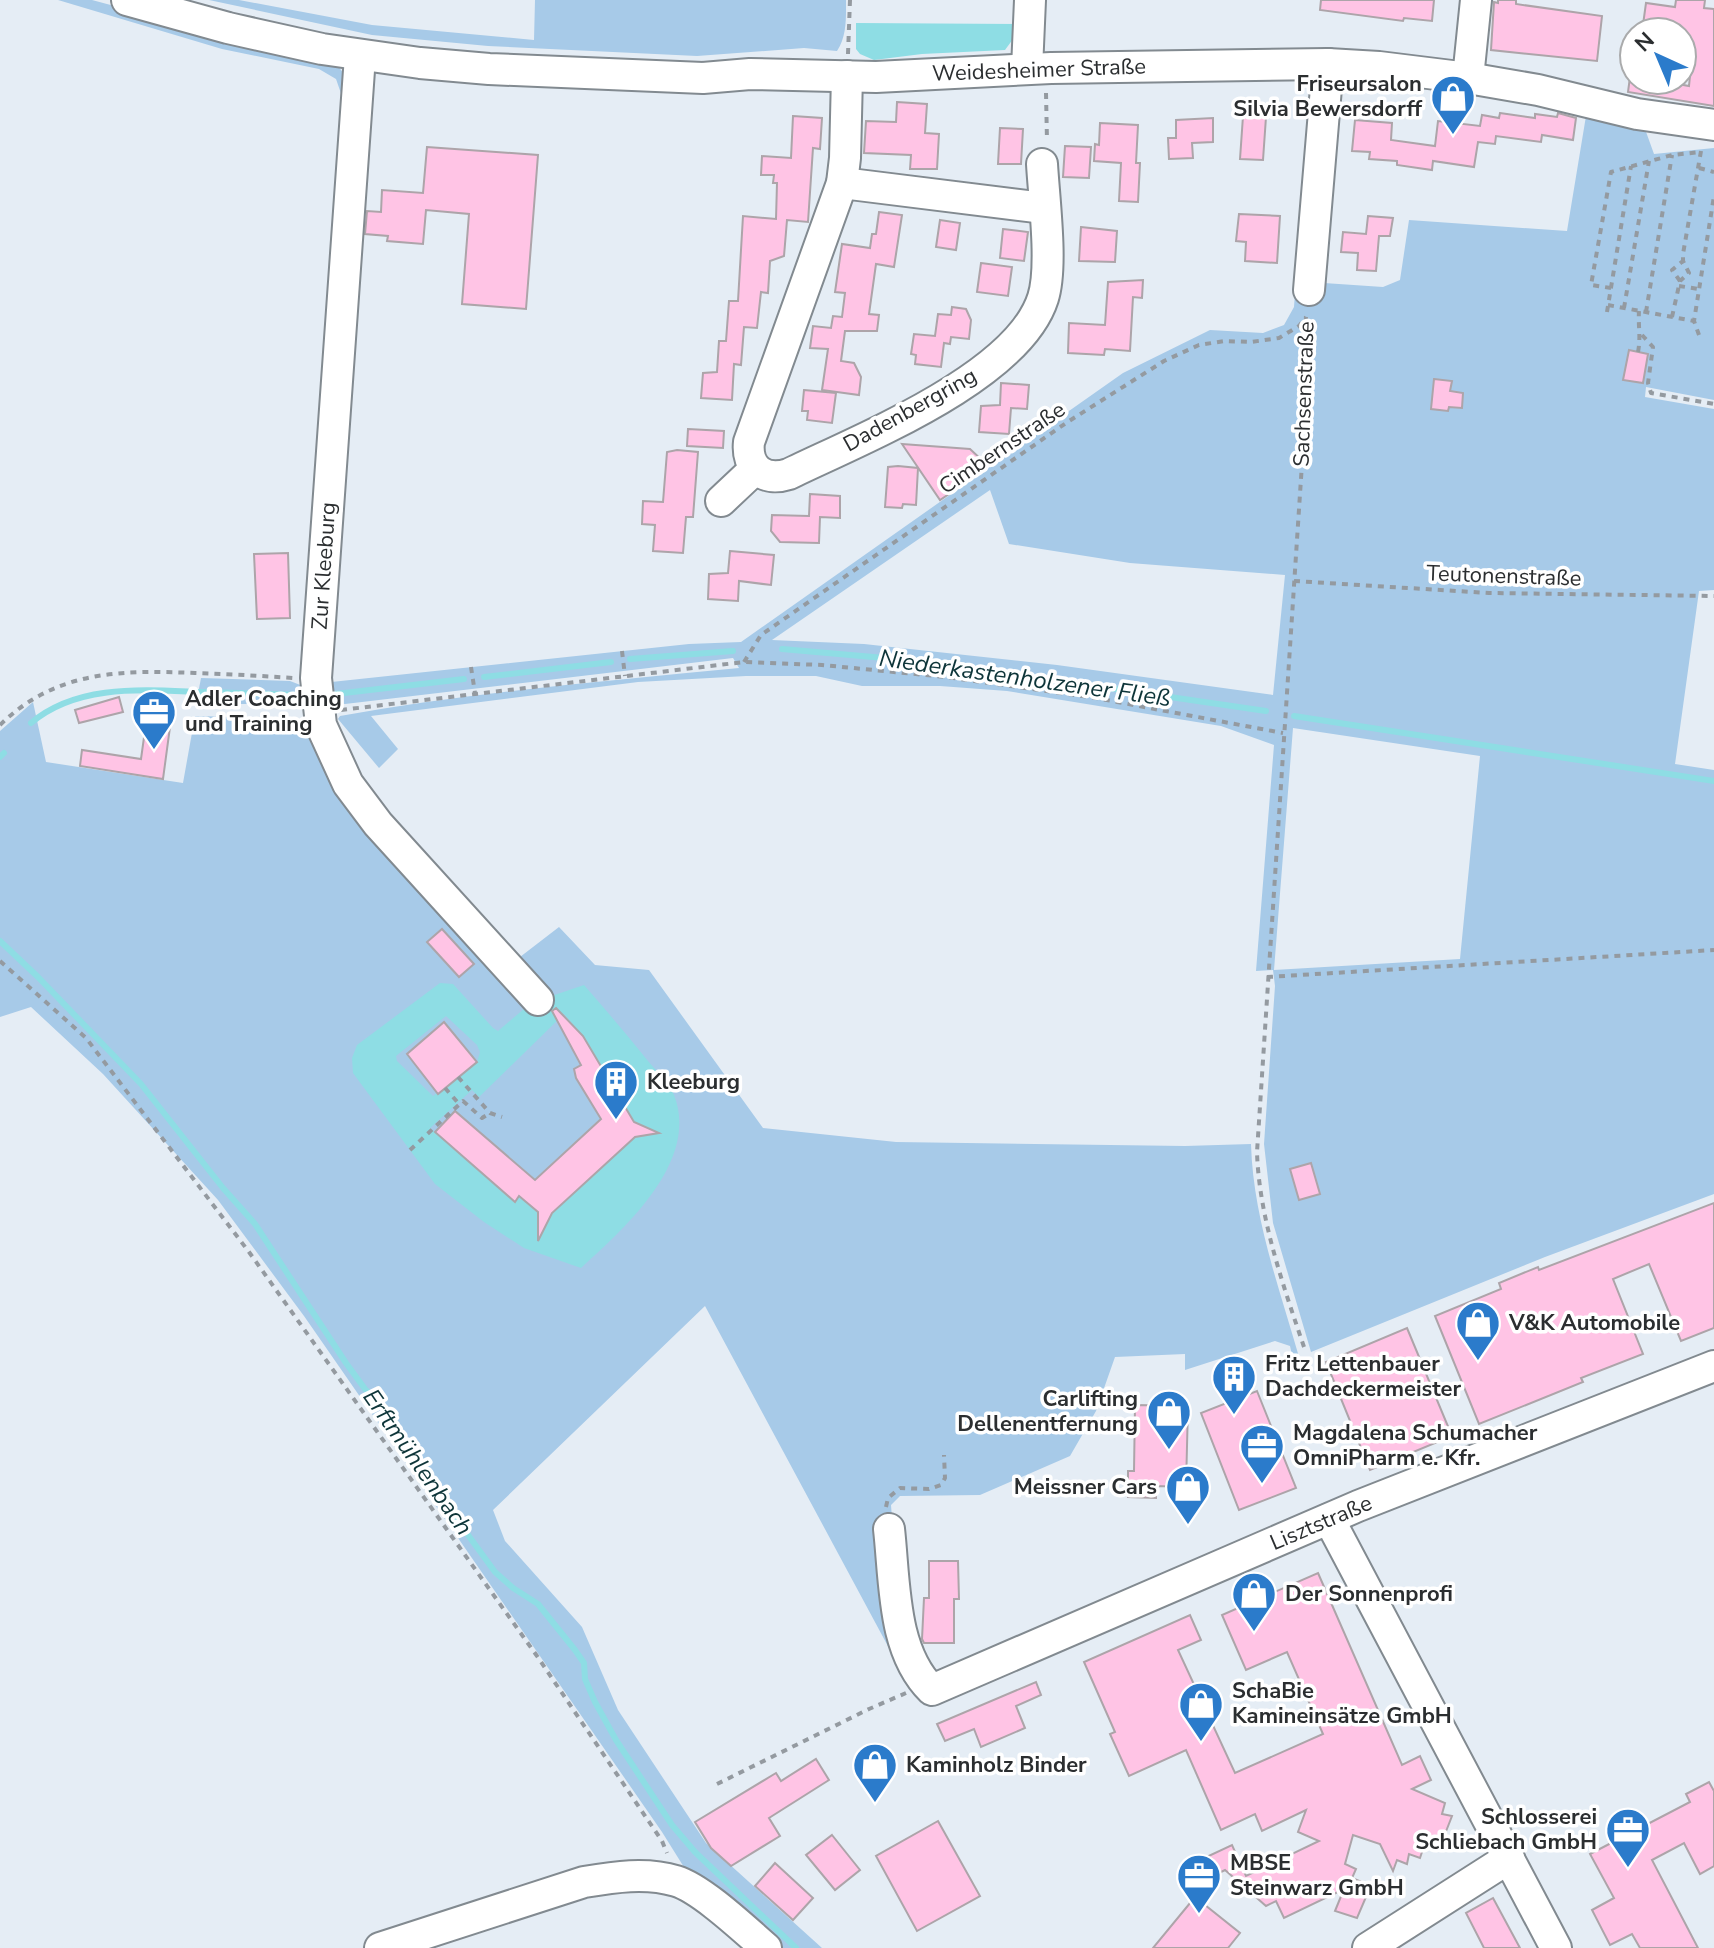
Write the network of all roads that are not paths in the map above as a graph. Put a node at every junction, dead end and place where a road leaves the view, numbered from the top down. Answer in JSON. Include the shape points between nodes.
{"nodes":[{"id":1,"x":127,"y":0,"type":"edge"},
{"id":2,"x":1030,"y":0,"type":"edge"},
{"id":3,"x":1476,"y":0,"type":"edge"},
{"id":4,"x":360,"y":56,"type":"junction"},
{"id":5,"x":1328,"y":64,"type":"junction"},
{"id":6,"x":1039,"y":68,"type":"junction"},
{"id":7,"x":847,"y":76,"type":"junction"},
{"id":8,"x":1468,"y":78,"type":"junction"},
{"id":9,"x":1706,"y":134,"type":"edge"},
{"id":10,"x":1042,"y":164,"type":"road end"},
{"id":11,"x":842,"y":183,"type":"junction"},
{"id":12,"x":1044,"y":208,"type":"junction"},
{"id":13,"x":1308,"y":304,"type":"road end"},
{"id":14,"x":755,"y":469,"type":"junction"},
{"id":15,"x":721,"y":501,"type":"dead end"},
{"id":16,"x":538,"y":1000,"type":"dead end"},
{"id":17,"x":1714,"y":1366,"type":"edge"},
{"id":18,"x":1329,"y":1519,"type":"junction"},
{"id":19,"x":889,"y":1529,"type":"road end"},
{"id":20,"x":1509,"y":1858,"type":"junction"},
{"id":21,"x":380,"y":1948,"type":"edge"},
{"id":22,"x":766,"y":1948,"type":"edge"},
{"id":23,"x":1368,"y":1948,"type":"edge"},
{"id":24,"x":1556,"y":1948,"type":"edge"}],
"edges":[{"from":1,"to":4,"type":"street","name":"Weidesheimer Straße"},
{"from":2,"to":6,"type":"street"},
{"from":3,"to":8,"type":"street"},
{"from":4,"to":7,"type":"street","name":"Weidesheimer Straße","via":[[669,78]]},
{"from":4,"to":16,"type":"street","name":"Zur Kleeburg","via":[[316,678],[318,711],[340,772],[370,814]]},
{"from":5,"to":6,"type":"street","name":"Weidesheimer Straße"},
{"from":5,"to":8,"type":"street","name":"Weidesheimer Straße"},
{"from":5,"to":13,"type":"street","name":"Sachsenstraße"},
{"from":6,"to":7,"type":"street","name":"Weidesheimer Straße"},
{"from":7,"to":11,"type":"street"},
{"from":8,"to":9,"type":"street","name":"Weidesheimer Straße","via":[[1538,90]]},
{"from":10,"to":12,"type":"street","name":"Dadenbergring"},
{"from":11,"to":12,"type":"street"},
{"from":11,"to":14,"type":"street","via":[[753,427],[748,451]]},
{"from":12,"to":14,"type":"street","name":"Dadenbergring","via":[[1044,296],[1029,327],[999,358],[926,407],[789,474],[773,478]]},
{"from":14,"to":15,"type":"street"},
{"from":17,"to":18,"type":"street","name":"Lisztstraße"},
{"from":18,"to":19,"type":"street","name":"Lisztstraße","via":[[932,1690],[913,1668],[903,1636]]},
{"from":18,"to":20,"type":"street"},
{"from":20,"to":23,"type":"street"},
{"from":20,"to":24,"type":"street"},
{"from":21,"to":22,"type":"street","via":[[584,1882],[639,1876],[678,1882]]}]}
